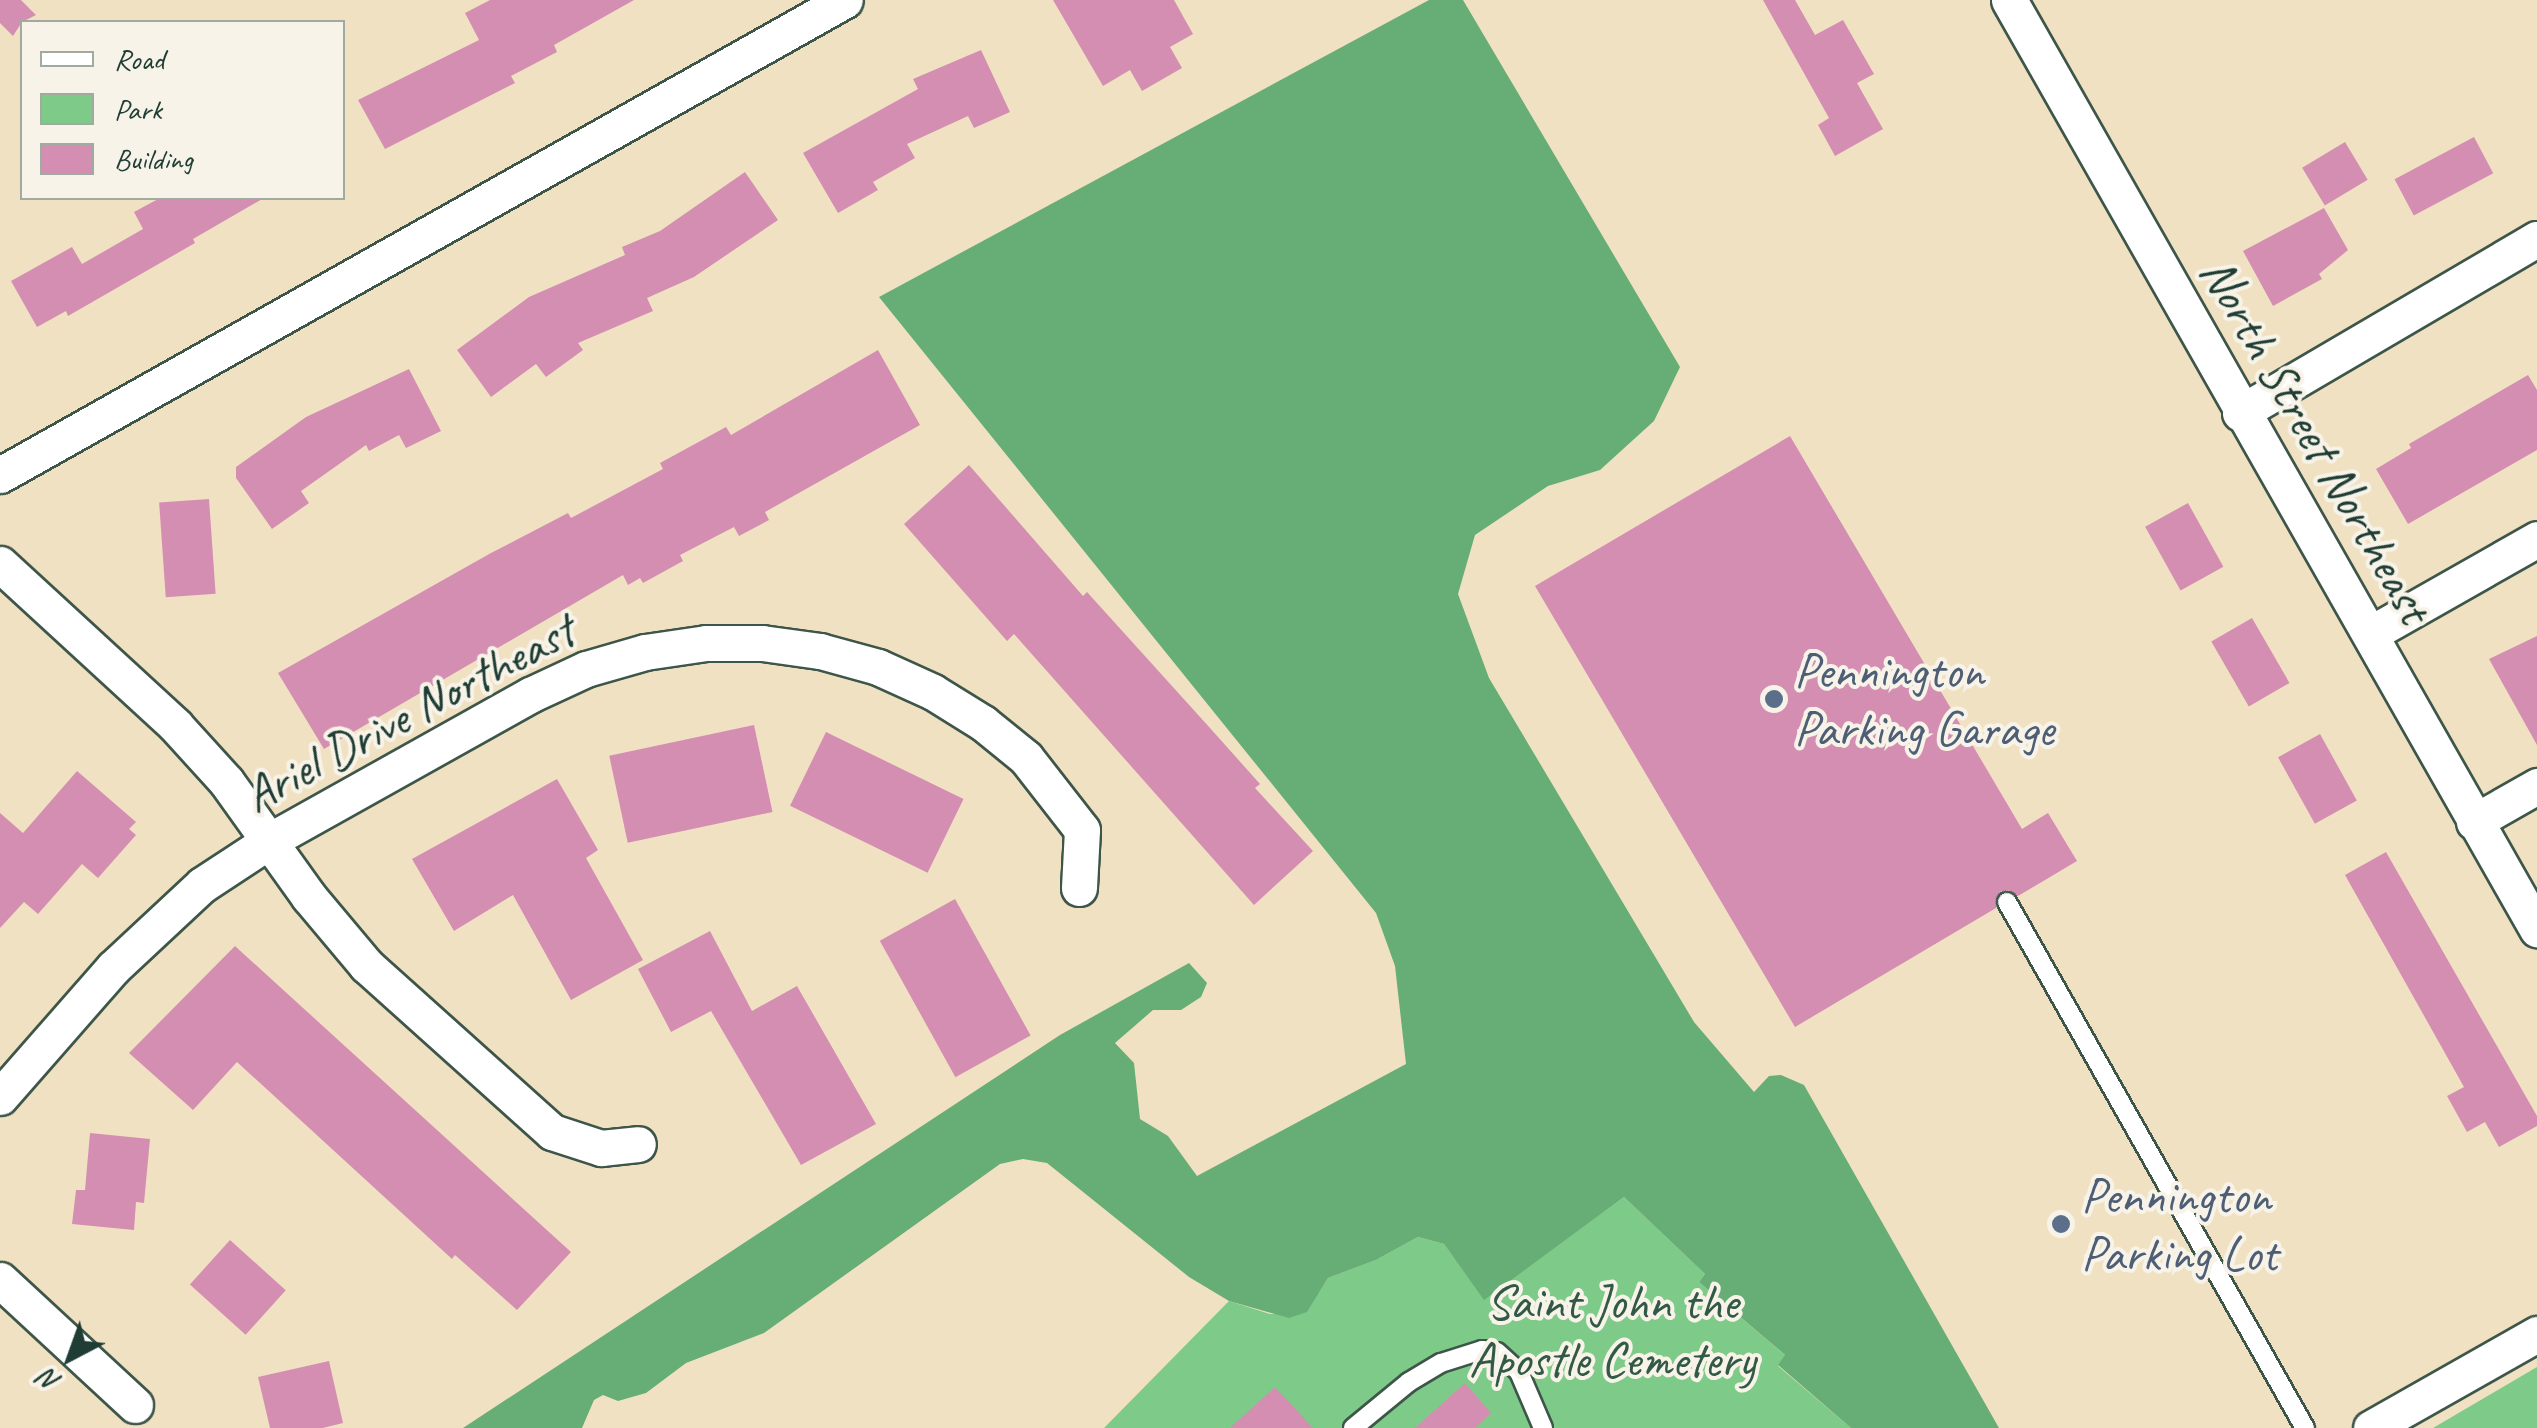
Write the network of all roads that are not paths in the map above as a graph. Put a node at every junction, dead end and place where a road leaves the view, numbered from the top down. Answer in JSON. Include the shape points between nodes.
{"nodes":[{"id":1,"x":845,"y":0,"type":"edge"},
{"id":2,"x":2008,"y":0,"type":"edge"},
{"id":3,"x":2537,"y":238,"type":"edge"},
{"id":4,"x":2240,"y":413,"type":"junction"},
{"id":5,"x":0,"y":475,"type":"edge"},
{"id":6,"x":2537,"y":539,"type":"edge"},
{"id":7,"x":0,"y":564,"type":"edge"},
{"id":8,"x":2370,"y":634,"type":"junction"},
{"id":9,"x":2537,"y":786,"type":"edge"},
{"id":10,"x":2474,"y":822,"type":"junction"},
{"id":11,"x":270,"y":841,"type":"junction"},
{"id":12,"x":1079,"y":888,"type":"dead end"},
{"id":13,"x":2007,"y":902,"type":"dead end"},
{"id":14,"x":2534,"y":917,"type":"edge"},
{"id":15,"x":0,"y":1097,"type":"edge"},
{"id":16,"x":638,"y":1144,"type":"dead end"},
{"id":17,"x":0,"y":1280,"type":"edge"},
{"id":18,"x":2537,"y":1334,"type":"edge"},
{"id":19,"x":136,"y":1405,"type":"dead end"},
{"id":20,"x":1354,"y":1428,"type":"edge"},
{"id":21,"x":1543,"y":1428,"type":"edge"},
{"id":22,"x":2305,"y":1428,"type":"edge"},
{"id":23,"x":2371,"y":1428,"type":"edge"}],
"edges":[{"from":1,"to":5,"type":"street"},
{"from":2,"to":4,"type":"street","name":"North Street Northeast"},
{"from":3,"to":4,"type":"street"},
{"from":4,"to":8,"type":"street","name":"North Street Northeast"},
{"from":6,"to":8,"type":"street"},
{"from":7,"to":11,"type":"street","via":[[175,725]]},
{"from":8,"to":10,"type":"street","name":"North Street Northeast"},
{"from":9,"to":10,"type":"street"},
{"from":10,"to":14,"type":"street","name":"North Street Northeast"},
{"from":11,"to":12,"type":"street","name":"Ariel Drive Northeast","via":[[586,669],[644,652],[762,643],[878,667],[984,723],[1026,758],[1082,830]]},
{"from":11,"to":15,"type":"street","name":"Ariel Drive Northeast","via":[[202,885],[144,936]]},
{"from":11,"to":16,"type":"street","via":[[366,964],[552,1132],[601,1148]]},
{"from":13,"to":22,"type":"lane"},
{"from":17,"to":19,"type":"street"},
{"from":18,"to":23,"type":"street"},
{"from":20,"to":21,"type":"lane","via":[[1409,1382],[1482,1350],[1497,1352],[1520,1372]]}]}
